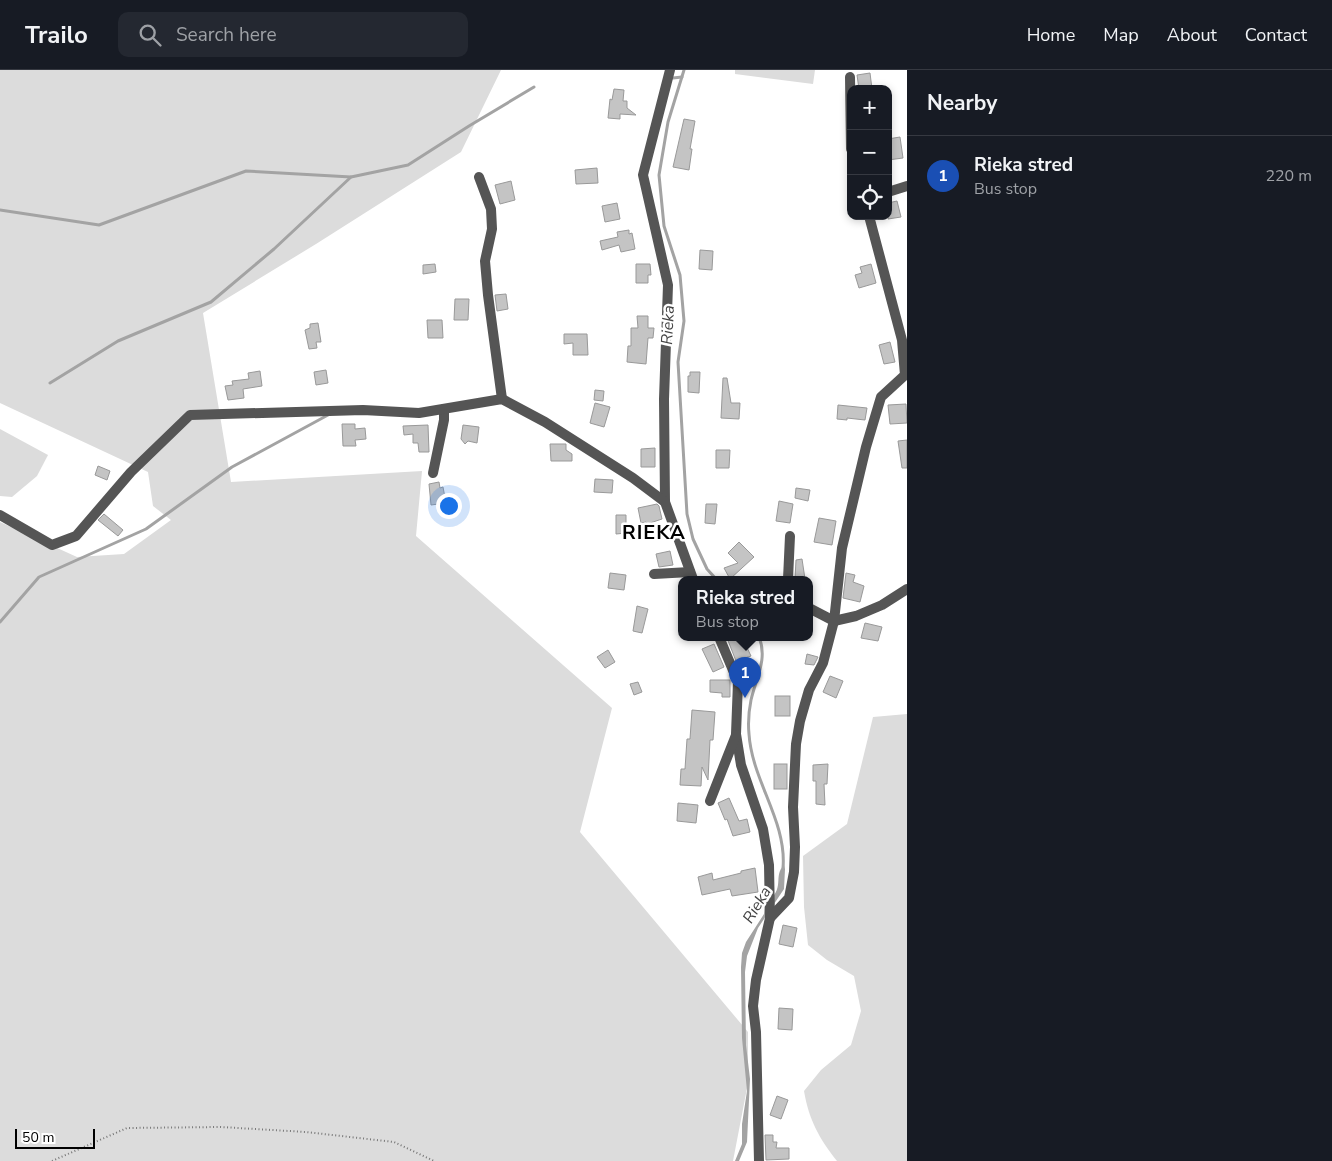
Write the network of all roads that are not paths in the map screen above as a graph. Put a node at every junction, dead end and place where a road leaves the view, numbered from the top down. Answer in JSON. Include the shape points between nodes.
{"nodes":[{"id":1,"x":670,"y":70,"type":"edge"},
{"id":2,"x":850,"y":77,"type":"dead end"},
{"id":3,"x":851,"y":130,"type":"edge"},
{"id":4,"x":479,"y":177,"type":"dead end"},
{"id":5,"x":907,"y":186,"type":"edge"},
{"id":6,"x":892,"y":191,"type":"edge"},
{"id":7,"x":870,"y":220,"type":"edge"},
{"id":8,"x":502,"y":400,"type":"junction"},
{"id":9,"x":444,"y":409,"type":"junction"},
{"id":10,"x":433,"y":473,"type":"dead end"},
{"id":11,"x":665,"y":502,"type":"junction"},
{"id":12,"x":0,"y":515,"type":"edge"},
{"id":13,"x":790,"y":536,"type":"dead end"},
{"id":14,"x":654,"y":574,"type":"dead end"},
{"id":15,"x":691,"y":576,"type":"edge"},
{"id":16,"x":788,"y":576,"type":"edge"},
{"id":17,"x":907,"y":589,"type":"edge"},
{"id":18,"x":813,"y":610,"type":"edge"},
{"id":19,"x":834,"y":621,"type":"junction"},
{"id":20,"x":721,"y":641,"type":"edge"},
{"id":21,"x":736,"y":734,"type":"junction"},
{"id":22,"x":710,"y":801,"type":"dead end"},
{"id":23,"x":770,"y":917,"type":"junction"},
{"id":24,"x":759,"y":1161,"type":"edge"}],
"edges":[{"from":1,"to":11,"type":"street","via":[[643,175],[668,285]]},
{"from":2,"to":3,"type":"street"},
{"from":4,"to":8,"type":"street","via":[[491,209],[492,228],[485,261]]},
{"from":5,"to":6,"type":"street"},
{"from":7,"to":19,"type":"street","via":[[902,340],[905,375],[881,398],[866,447],[842,548]]},
{"from":8,"to":9,"type":"street"},
{"from":8,"to":11,"type":"street","via":[[633,478]]},
{"from":9,"to":10,"type":"street"},
{"from":9,"to":12,"type":"street","via":[[419,413],[363,410],[190,415],[131,472],[76,536],[52,545]]},
{"from":11,"to":15,"type":"street"},
{"from":13,"to":16,"type":"street"},
{"from":14,"to":15,"type":"street"},
{"from":17,"to":19,"type":"street","via":[[882,605]]},
{"from":18,"to":19,"type":"street"},
{"from":19,"to":23,"type":"street","via":[[823,663],[809,690],[796,744],[794,864],[789,898]]},
{"from":20,"to":21,"type":"street","via":[[738,682]]},
{"from":21,"to":22,"type":"street"},
{"from":21,"to":23,"type":"street","via":[[742,765],[763,829],[769,865]]},
{"from":23,"to":24,"type":"street","via":[[753,1006]]}]}
